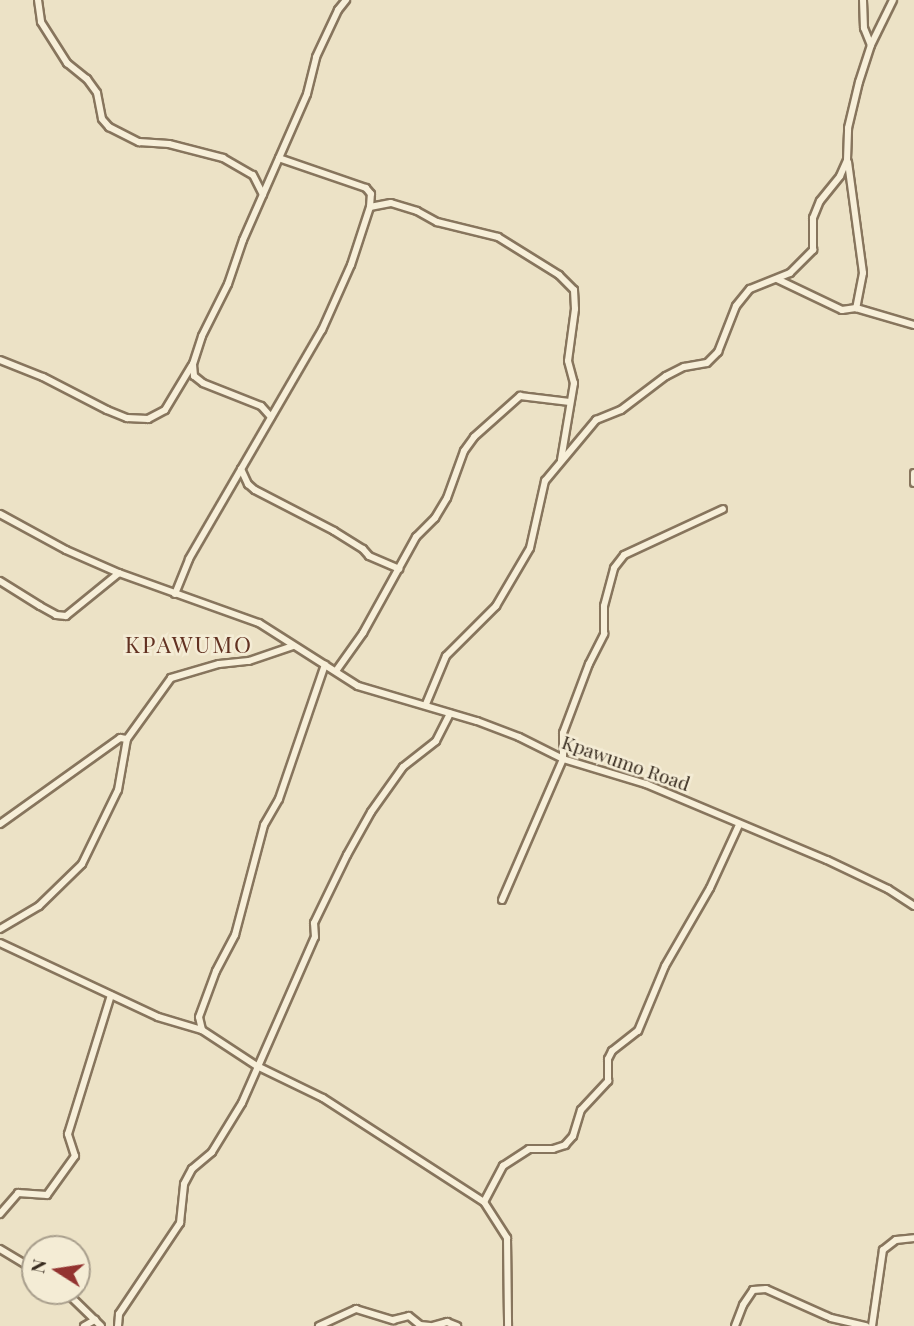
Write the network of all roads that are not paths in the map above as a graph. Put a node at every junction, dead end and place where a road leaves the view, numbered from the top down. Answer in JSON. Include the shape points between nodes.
{"nodes":[{"id":1,"x":38,"y":0,"type":"edge"},
{"id":2,"x":346,"y":0,"type":"edge"},
{"id":3,"x":863,"y":0,"type":"edge"},
{"id":4,"x":893,"y":0,"type":"edge"},
{"id":5,"x":871,"y":45,"type":"junction"},
{"id":6,"x":279,"y":158,"type":"junction"},
{"id":7,"x":847,"y":160,"type":"junction"},
{"id":8,"x":263,"y":195,"type":"junction"},
{"id":9,"x":370,"y":207,"type":"junction"},
{"id":10,"x":777,"y":279,"type":"junction"},
{"id":11,"x":856,"y":308,"type":"junction"},
{"id":12,"x":914,"y":325,"type":"edge"},
{"id":13,"x":0,"y":360,"type":"edge"},
{"id":14,"x":193,"y":364,"type":"junction"},
{"id":15,"x":570,"y":402,"type":"junction"},
{"id":16,"x":271,"y":417,"type":"junction"},
{"id":17,"x":560,"y":462,"type":"junction"},
{"id":18,"x":241,"y":469,"type":"junction"},
{"id":19,"x":914,"y":472,"type":"edge"},
{"id":20,"x":914,"y":481,"type":"edge"},
{"id":21,"x":723,"y":509,"type":"dead end"},
{"id":22,"x":0,"y":514,"type":"edge"},
{"id":23,"x":398,"y":569,"type":"junction"},
{"id":24,"x":119,"y":573,"type":"junction"},
{"id":25,"x":0,"y":581,"type":"edge"},
{"id":26,"x":175,"y":594,"type":"junction"},
{"id":27,"x":293,"y":646,"type":"junction"},
{"id":28,"x":325,"y":665,"type":"junction"},
{"id":29,"x":336,"y":671,"type":"junction"},
{"id":30,"x":426,"y":704,"type":"junction"},
{"id":31,"x":450,"y":713,"type":"junction"},
{"id":32,"x":127,"y":739,"type":"junction"},
{"id":33,"x":562,"y":759,"type":"junction"},
{"id":34,"x":0,"y":824,"type":"edge"},
{"id":35,"x":739,"y":825,"type":"junction"},
{"id":36,"x":502,"y":901,"type":"dead end"},
{"id":37,"x":914,"y":906,"type":"edge"},
{"id":38,"x":0,"y":929,"type":"edge"},
{"id":39,"x":0,"y":943,"type":"edge"},
{"id":40,"x":111,"y":995,"type":"junction"},
{"id":41,"x":202,"y":1030,"type":"junction"},
{"id":42,"x":257,"y":1066,"type":"junction"},
{"id":43,"x":484,"y":1202,"type":"junction"},
{"id":44,"x":0,"y":1214,"type":"edge"},
{"id":45,"x":914,"y":1238,"type":"edge"},
{"id":46,"x":0,"y":1249,"type":"edge"},
{"id":47,"x":7,"y":1254,"type":"junction"},
{"id":48,"x":0,"y":1258,"type":"edge"},
{"id":49,"x":21,"y":1262,"type":"edge"},
{"id":50,"x":79,"y":1305,"type":"edge"},
{"id":51,"x":94,"y":1320,"type":"junction"},
{"id":52,"x":84,"y":1326,"type":"edge"},
{"id":53,"x":101,"y":1326,"type":"edge"},
{"id":54,"x":118,"y":1326,"type":"edge"},
{"id":55,"x":319,"y":1326,"type":"edge"},
{"id":56,"x":431,"y":1326,"type":"edge"},
{"id":57,"x":457,"y":1326,"type":"edge"},
{"id":58,"x":509,"y":1326,"type":"edge"},
{"id":59,"x":735,"y":1326,"type":"edge"},
{"id":60,"x":866,"y":1326,"type":"edge"},
{"id":61,"x":872,"y":1326,"type":"edge"}],
"edges":[{"from":1,"to":8,"type":"street","via":[[41,22],[67,62],[92,86],[109,127],[139,142],[169,144],[223,158],[253,175]]},
{"from":2,"to":6,"type":"street","via":[[316,57],[307,94]]},
{"from":3,"to":5,"type":"street","via":[[864,28]]},
{"from":4,"to":5,"type":"street"},
{"from":5,"to":7,"type":"street","via":[[848,128]]},
{"from":6,"to":8,"type":"street"},
{"from":6,"to":9,"type":"street","via":[[366,188],[371,194]]},
{"from":7,"to":10,"type":"street","via":[[813,218],[813,250]]},
{"from":7,"to":11,"type":"street","via":[[863,273]]},
{"from":8,"to":14,"type":"street"},
{"from":9,"to":15,"type":"street","via":[[391,203],[437,222],[498,237],[567,282],[574,290],[575,309],[568,361],[574,383]]},
{"from":9,"to":16,"type":"street","via":[[322,330]]},
{"from":10,"to":11,"type":"street","via":[[842,310]]},
{"from":10,"to":17,"type":"street","via":[[750,289],[736,306],[718,352],[707,363],[666,376],[621,410],[596,420]]},
{"from":11,"to":12,"type":"street"},
{"from":13,"to":14,"type":"street","via":[[127,418],[148,419],[165,410]]},
{"from":14,"to":16,"type":"street","via":[[194,376],[203,383],[261,406]]},
{"from":15,"to":17,"type":"street"},
{"from":15,"to":23,"type":"street","via":[[520,396],[494,417],[464,451],[447,498]]},
{"from":16,"to":18,"type":"street"},
{"from":17,"to":30,"type":"street","via":[[545,481],[530,548],[496,606],[446,656]]},
{"from":18,"to":23,"type":"street","via":[[255,490]]},
{"from":18,"to":26,"type":"street","via":[[189,559]]},
{"from":19,"to":20,"type":"street"},
{"from":21,"to":33,"type":"street","via":[[624,555],[614,568],[604,606],[604,634],[564,733]]},
{"from":22,"to":24,"type":"street","name":"Kpawumo Road"},
{"from":23,"to":29,"type":"street"},
{"from":24,"to":25,"type":"street","via":[[66,616],[48,611]]},
{"from":24,"to":26,"type":"street","name":"Kpawumo Road"},
{"from":26,"to":27,"type":"street","name":"Kpawumo Road","via":[[258,623]]},
{"from":27,"to":28,"type":"street","name":"Kpawumo Road"},
{"from":27,"to":32,"type":"street","via":[[172,678]]},
{"from":28,"to":29,"type":"street","name":"Kpawumo Road"},
{"from":28,"to":41,"type":"street","via":[[279,799],[264,825],[234,935],[199,1017]]},
{"from":29,"to":30,"type":"street","name":"Kpawumo Road","via":[[358,686]]},
{"from":30,"to":31,"type":"street","name":"Kpawumo Road"},
{"from":31,"to":33,"type":"street","name":"Kpawumo Road","via":[[519,737]]},
{"from":31,"to":42,"type":"street","via":[[436,741],[403,767],[347,855],[314,923],[315,937]]},
{"from":32,"to":34,"type":"street","via":[[120,738]]},
{"from":32,"to":38,"type":"street","via":[[118,790],[82,864],[39,906]]},
{"from":33,"to":35,"type":"street","name":"Kpawumo Road","via":[[646,784]]},
{"from":33,"to":36,"type":"street"},
{"from":35,"to":37,"type":"street","name":"Kpawumo Road","via":[[827,860]]},
{"from":35,"to":43,"type":"street","via":[[710,888],[665,966],[638,1031],[612,1051],[608,1081],[581,1110],[573,1136],[565,1145],[530,1149],[503,1166]]},
{"from":39,"to":40,"type":"street"},
{"from":40,"to":41,"type":"street","via":[[158,1017]]},
{"from":40,"to":44,"type":"street","via":[[68,1134],[75,1156],[47,1195],[18,1192]]},
{"from":41,"to":42,"type":"street"},
{"from":42,"to":43,"type":"street","via":[[323,1098]]},
{"from":42,"to":54,"type":"street","via":[[242,1103],[212,1152],[184,1184],[180,1223],[119,1314]]},
{"from":43,"to":58,"type":"street","via":[[507,1238]]},
{"from":45,"to":61,"type":"street","via":[[896,1240],[883,1250]]},
{"from":46,"to":47,"type":"street"},
{"from":47,"to":48,"type":"street"},
{"from":47,"to":49,"type":"street"},
{"from":50,"to":51,"type":"street"},
{"from":51,"to":52,"type":"street"},
{"from":51,"to":53,"type":"street"},
{"from":55,"to":56,"type":"street","via":[[356,1309],[393,1320],[409,1316],[420,1325]]},
{"from":56,"to":57,"type":"street","via":[[447,1322]]},
{"from":59,"to":60,"type":"street","via":[[753,1290],[766,1289],[831,1318]]}]}
